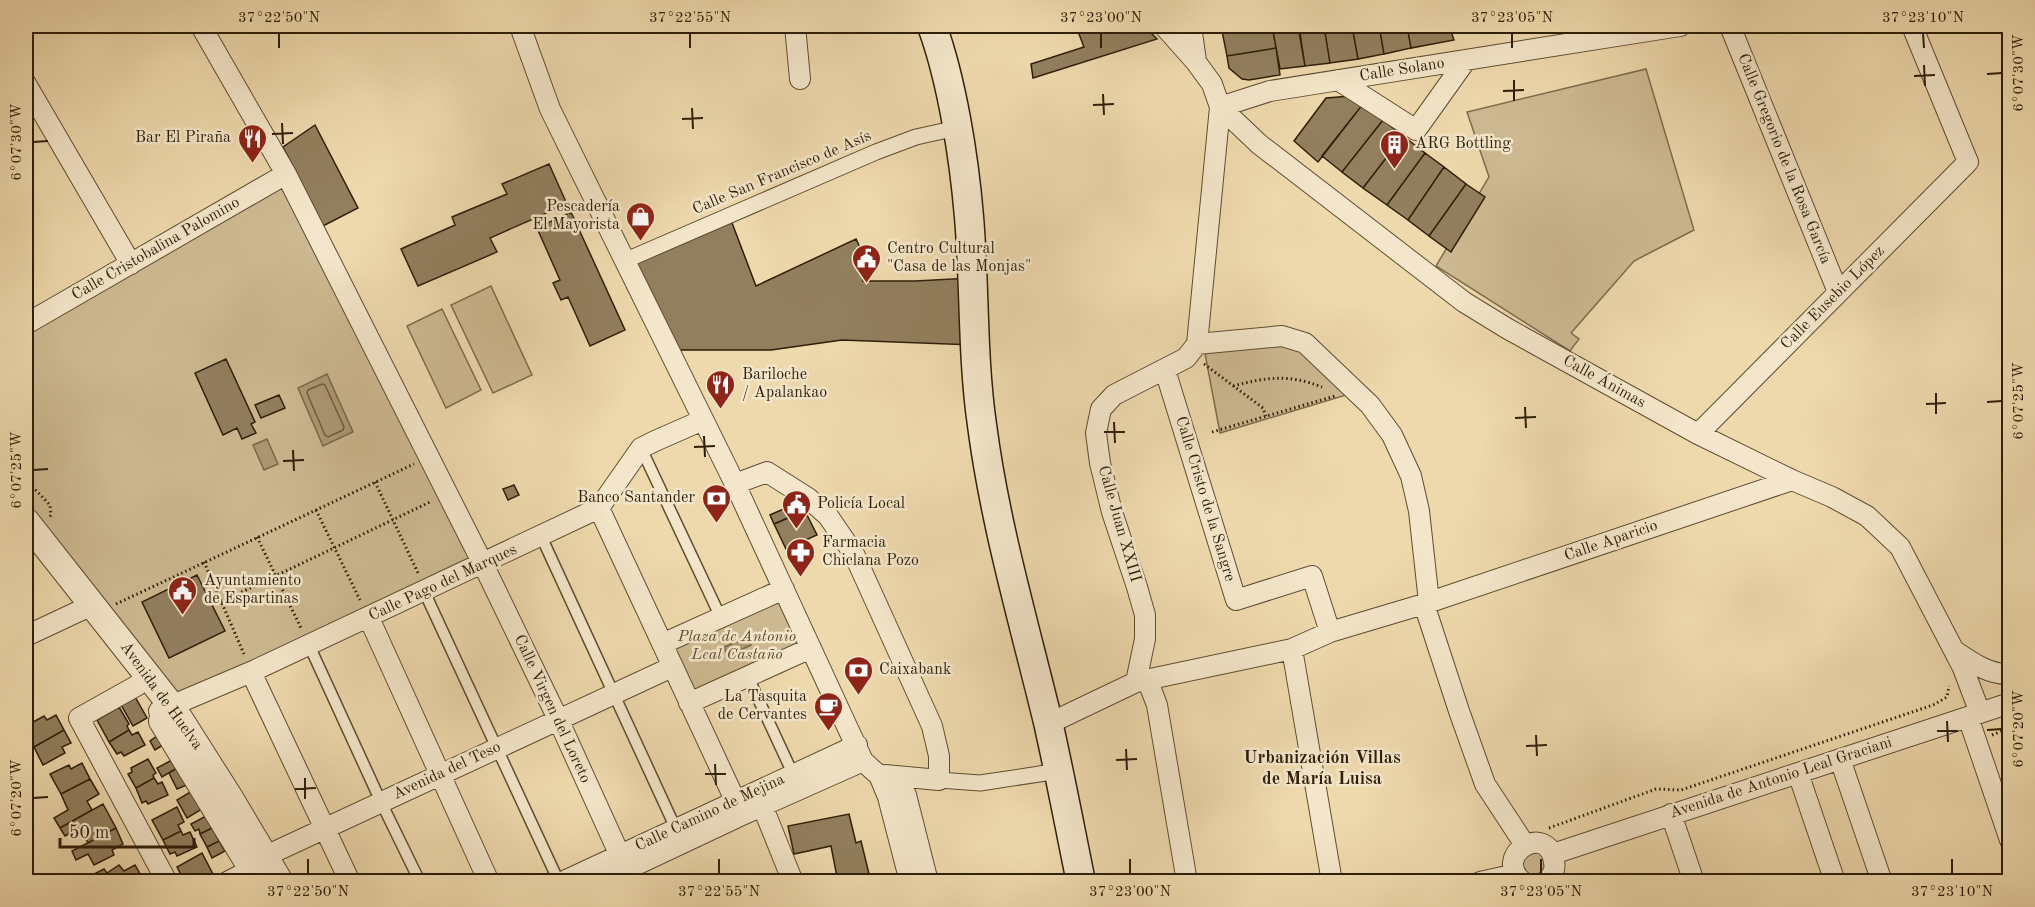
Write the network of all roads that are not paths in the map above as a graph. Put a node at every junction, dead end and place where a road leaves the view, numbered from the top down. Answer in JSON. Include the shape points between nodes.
{"nodes":[{"id":1,"x":201,"y":26,"type":"edge"},
{"id":2,"x":520,"y":26,"type":"edge"},
{"id":3,"x":795,"y":26,"type":"edge"},
{"id":4,"x":932,"y":26,"type":"edge"},
{"id":5,"x":1164,"y":26,"type":"edge"},
{"id":6,"x":1191,"y":26,"type":"edge"},
{"id":7,"x":1680,"y":26,"type":"edge"},
{"id":8,"x":1730,"y":26,"type":"edge"},
{"id":9,"x":1912,"y":26,"type":"edge"},
{"id":10,"x":1466,"y":60,"type":"junction"},
{"id":11,"x":1196,"y":62,"type":"junction"},
{"id":12,"x":800,"y":79,"type":"dead end"},
{"id":13,"x":1338,"y":80,"type":"junction"},
{"id":14,"x":26,"y":84,"type":"edge"},
{"id":15,"x":1220,"y":106,"type":"junction"},
{"id":16,"x":957,"y":128,"type":"junction"},
{"id":17,"x":286,"y":174,"type":"junction"},
{"id":18,"x":624,"y":261,"type":"junction"},
{"id":19,"x":131,"y":264,"type":"junction"},
{"id":20,"x":1838,"y":292,"type":"junction"},
{"id":21,"x":26,"y":324,"type":"edge"},
{"id":22,"x":1199,"y":353,"type":"junction"},
{"id":23,"x":1165,"y":370,"type":"junction"},
{"id":24,"x":703,"y":420,"type":"junction"},
{"id":25,"x":1698,"y":435,"type":"junction"},
{"id":26,"x":641,"y":448,"type":"junction"},
{"id":27,"x":1792,"y":480,"type":"junction"},
{"id":28,"x":735,"y":484,"type":"junction"},
{"id":29,"x":599,"y":508,"type":"junction"},
{"id":30,"x":26,"y":521,"type":"edge"},
{"id":31,"x":541,"y":536,"type":"junction"},
{"id":32,"x":26,"y":542,"type":"edge"},
{"id":33,"x":483,"y":564,"type":"junction"},
{"id":34,"x":784,"y":590,"type":"junction"},
{"id":35,"x":426,"y":591,"type":"junction"},
{"id":36,"x":1427,"y":603,"type":"junction"},
{"id":37,"x":90,"y":609,"type":"junction"},
{"id":38,"x":369,"y":618,"type":"junction"},
{"id":39,"x":721,"y":618,"type":"junction"},
{"id":40,"x":1330,"y":632,"type":"junction"},
{"id":41,"x":26,"y":636,"type":"edge"},
{"id":42,"x":309,"y":645,"type":"junction"},
{"id":43,"x":662,"y":645,"type":"junction"},
{"id":44,"x":812,"y":648,"type":"junction"},
{"id":45,"x":1292,"y":649,"type":"junction"},
{"id":46,"x":1955,"y":651,"type":"junction"},
{"id":47,"x":672,"y":667,"type":"junction"},
{"id":48,"x":251,"y":672,"type":"junction"},
{"id":49,"x":2007,"y":674,"type":"edge"},
{"id":50,"x":748,"y":677,"type":"junction"},
{"id":51,"x":1141,"y":680,"type":"junction"},
{"id":52,"x":138,"y":685,"type":"junction"},
{"id":53,"x":614,"y":694,"type":"junction"},
{"id":54,"x":689,"y":703,"type":"junction"},
{"id":55,"x":2007,"y":704,"type":"edge"},
{"id":56,"x":164,"y":709,"type":"junction"},
{"id":57,"x":1974,"y":715,"type":"junction"},
{"id":58,"x":558,"y":719,"type":"junction"},
{"id":59,"x":1048,"y":724,"type":"junction"},
{"id":60,"x":498,"y":747,"type":"junction"},
{"id":61,"x":860,"y":753,"type":"junction"},
{"id":62,"x":1840,"y":759,"type":"junction"},
{"id":63,"x":1059,"y":771,"type":"junction"},
{"id":64,"x":1798,"y":773,"type":"junction"},
{"id":65,"x":440,"y":774,"type":"junction"},
{"id":66,"x":793,"y":774,"type":"junction"},
{"id":67,"x":879,"y":775,"type":"junction"},
{"id":68,"x":939,"y":780,"type":"junction"},
{"id":69,"x":381,"y":802,"type":"junction"},
{"id":70,"x":762,"y":805,"type":"junction"},
{"id":71,"x":739,"y":808,"type":"junction"},
{"id":72,"x":1671,"y":814,"type":"junction"},
{"id":73,"x":324,"y":829,"type":"junction"},
{"id":74,"x":676,"y":829,"type":"junction"},
{"id":75,"x":2010,"y":840,"type":"edge"},
{"id":76,"x":1525,"y":845,"type":"junction"},
{"id":77,"x":1553,"y":854,"type":"junction"},
{"id":78,"x":259,"y":869,"type":"edge"},
{"id":79,"x":626,"y":869,"type":"edge"},
{"id":80,"x":1520,"y":878,"type":"edge"},
{"id":81,"x":1081,"y":880,"type":"edge"},
{"id":82,"x":1548,"y":881,"type":"edge"},
{"id":83,"x":167,"y":882,"type":"edge"},
{"id":84,"x":227,"y":882,"type":"edge"},
{"id":85,"x":280,"y":882,"type":"edge"},
{"id":86,"x":350,"y":882,"type":"edge"},
{"id":87,"x":420,"y":882,"type":"edge"},
{"id":88,"x":489,"y":882,"type":"edge"},
{"id":89,"x":561,"y":882,"type":"edge"},
{"id":90,"x":600,"y":882,"type":"edge"},
{"id":91,"x":793,"y":882,"type":"edge"},
{"id":92,"x":910,"y":882,"type":"edge"},
{"id":93,"x":928,"y":882,"type":"edge"},
{"id":94,"x":1187,"y":882,"type":"edge"},
{"id":95,"x":1332,"y":882,"type":"edge"},
{"id":96,"x":1480,"y":882,"type":"edge"},
{"id":97,"x":1694,"y":882,"type":"edge"},
{"id":98,"x":1835,"y":882,"type":"edge"},
{"id":99,"x":1882,"y":882,"type":"edge"}],
"edges":[{"from":1,"to":17,"type":"street","name":"Calle Virgen del Loreto"},
{"from":2,"to":18,"type":"street","via":[[550,109]]},
{"from":3,"to":12,"type":"street"},
{"from":4,"to":16,"type":"main road"},
{"from":5,"to":11,"type":"street","name":"Calle Ánimas"},
{"from":6,"to":11,"type":"street","name":"Calle Ánimas"},
{"from":7,"to":10,"type":"street","name":"Calle Solano"},
{"from":8,"to":20,"type":"street","name":"Calle Gregorio de la Rosa García"},
{"from":9,"to":20,"type":"street","name":"Calle Eusebio López","via":[[1968,162]]},
{"from":10,"to":13,"type":"street","name":"Calle Solano"},
{"from":10,"to":13,"type":"street","name":"Calle Solano","via":[[1416,130]]},
{"from":11,"to":15,"type":"street","name":"Calle Ánimas","via":[[1212,84]]},
{"from":13,"to":15,"type":"street","name":"Calle Solano","via":[[1270,91]]},
{"from":14,"to":19,"type":"street"},
{"from":15,"to":22,"type":"street"},
{"from":15,"to":25,"type":"street","name":"Calle Ánimas","via":[[1259,144],[1464,302]]},
{"from":16,"to":18,"type":"street","name":"Calle San Francisco de Asís","via":[[876,152]]},
{"from":16,"to":59,"type":"main road","via":[[969,217],[975,362],[986,454]]},
{"from":17,"to":19,"type":"street","name":"Calle Cristobalina Palomino"},
{"from":17,"to":33,"type":"street","name":"Calle Virgen del Loreto"},
{"from":18,"to":24,"type":"street"},
{"from":19,"to":21,"type":"street","name":"Calle Cristobalina Palomino"},
{"from":20,"to":25,"type":"street","name":"Calle Eusebio López"},
{"from":22,"to":23,"type":"street","name":"Calle Juan XXIII"},
{"from":22,"to":36,"type":"street","via":[[1282,336],[1305,343],[1370,405],[1392,435],[1411,476],[1419,511]]},
{"from":23,"to":40,"type":"street","name":"Calle Cristo de la Sangre","via":[[1236,600],[1312,576]]},
{"from":23,"to":51,"type":"street","name":"Calle Juan XXIII","via":[[1114,395],[1101,409],[1096,433],[1112,512],[1144,615]]},
{"from":24,"to":26,"type":"street","name":"Calle Pago del Marques"},
{"from":24,"to":28,"type":"street"},
{"from":25,"to":27,"type":"street","name":"Calle Ánimas"},
{"from":26,"to":29,"type":"street","name":"Calle Pago del Marques"},
{"from":26,"to":39,"type":"lane"},
{"from":27,"to":36,"type":"street","name":"Calle Aparicio"},
{"from":27,"to":46,"type":"street","name":"Calle Ánimas","via":[[1867,516],[1900,547]]},
{"from":28,"to":34,"type":"street"},
{"from":28,"to":68,"type":"street","via":[[767,472],[828,516],[854,554],[932,726],[939,756]]},
{"from":29,"to":31,"type":"street","name":"Calle Pago del Marques"},
{"from":29,"to":43,"type":"street"},
{"from":30,"to":37,"type":"street","name":"Avenida de Huelva"},
{"from":31,"to":33,"type":"street","name":"Calle Pago del Marques"},
{"from":31,"to":53,"type":"lane"},
{"from":32,"to":37,"type":"street","name":"Avenida de Huelva"},
{"from":33,"to":35,"type":"street","name":"Calle Pago del Marques"},
{"from":33,"to":58,"type":"street","name":"Calle Virgen del Loreto"},
{"from":34,"to":39,"type":"street"},
{"from":34,"to":44,"type":"street"},
{"from":35,"to":38,"type":"street","name":"Calle Pago del Marques"},
{"from":35,"to":60,"type":"lane"},
{"from":36,"to":40,"type":"street","name":"Calle Aparicio"},
{"from":36,"to":76,"type":"street","via":[[1485,784]]},
{"from":37,"to":41,"type":"street"},
{"from":37,"to":52,"type":"street","name":"Avenida de Huelva"},
{"from":37,"to":56,"type":"street","name":"Avenida de Huelva"},
{"from":38,"to":42,"type":"street","name":"Calle Pago del Marques"},
{"from":38,"to":65,"type":"street"},
{"from":39,"to":43,"type":"street"},
{"from":40,"to":45,"type":"street","name":"Calle Aparicio"},
{"from":42,"to":48,"type":"street","name":"Calle Pago del Marques"},
{"from":42,"to":69,"type":"lane"},
{"from":43,"to":47,"type":"street"},
{"from":44,"to":50,"type":"street"},
{"from":44,"to":61,"type":"street"},
{"from":45,"to":51,"type":"street","name":"Calle Aparicio"},
{"from":45,"to":95,"type":"street"},
{"from":46,"to":49,"type":"street","via":[[1977,666]]},
{"from":46,"to":57,"type":"street","name":"Calle Ánimas"},
{"from":47,"to":53,"type":"street","name":"Avenida del Teso"},
{"from":47,"to":54,"type":"street"},
{"from":48,"to":56,"type":"street","name":"Calle Pago del Marques"},
{"from":48,"to":73,"type":"street"},
{"from":49,"to":55,"type":"street"},
{"from":50,"to":54,"type":"street"},
{"from":50,"to":66,"type":"lane"},
{"from":51,"to":59,"type":"street"},
{"from":51,"to":94,"type":"street","via":[[1157,705]]},
{"from":52,"to":56,"type":"street","name":"Avenida de Huelva"},
{"from":52,"to":83,"type":"street","via":[[79,718]]},
{"from":53,"to":58,"type":"street","name":"Avenida del Teso"},
{"from":53,"to":74,"type":"lane"},
{"from":54,"to":71,"type":"street"},
{"from":55,"to":57,"type":"street","name":"Avenida de Antonio Leal Graciani"},
{"from":56,"to":78,"type":"street","name":"Avenida de Huelva"},
{"from":57,"to":62,"type":"street","name":"Avenida de Antonio Leal Graciani"},
{"from":57,"to":75,"type":"street","name":"Calle Ánimas"},
{"from":58,"to":60,"type":"street","name":"Avenida del Teso"},
{"from":58,"to":79,"type":"street","name":"Calle Virgen del Loreto"},
{"from":59,"to":63,"type":"main road"},
{"from":60,"to":65,"type":"street","name":"Avenida del Teso"},
{"from":60,"to":89,"type":"lane"},
{"from":61,"to":66,"type":"street","name":"Calle Camino de Mejina"},
{"from":61,"to":67,"type":"street"},
{"from":61,"to":70,"type":"street","name":"Calle Camino de Mejina"},
{"from":62,"to":64,"type":"street","name":"Avenida de Antonio Leal Graciani"},
{"from":62,"to":99,"type":"street"},
{"from":63,"to":68,"type":"street","via":[[981,783]]},
{"from":63,"to":81,"type":"main road"},
{"from":64,"to":72,"type":"street","name":"Avenida de Antonio Leal Graciani"},
{"from":64,"to":98,"type":"street"},
{"from":65,"to":69,"type":"street","name":"Avenida del Teso"},
{"from":65,"to":88,"type":"street"},
{"from":66,"to":71,"type":"street","name":"Calle Camino de Mejina"},
{"from":67,"to":68,"type":"street"},
{"from":67,"to":92,"type":"street"},
{"from":67,"to":93,"type":"street","via":[[901,786],[906,795]]},
{"from":69,"to":73,"type":"street","name":"Avenida del Teso"},
{"from":69,"to":87,"type":"lane"},
{"from":70,"to":71,"type":"street","name":"Calle Camino de Mejina"},
{"from":70,"to":91,"type":"street"},
{"from":71,"to":74,"type":"street","name":"Calle Camino de Mejina"},
{"from":71,"to":79,"type":"street","name":"Calle Camino de Mejina"},
{"from":72,"to":77,"type":"street","name":"Avenida de Antonio Leal Graciani"},
{"from":72,"to":97,"type":"street"},
{"from":73,"to":78,"type":"street","name":"Avenida del Teso"},
{"from":73,"to":86,"type":"street"},
{"from":74,"to":79,"type":"street","name":"Calle Camino de Mejina"},
{"from":76,"to":77,"type":"street","via":[[1539,843]]},
{"from":76,"to":80,"type":"street","via":[[1517,851],[1513,863]]},
{"from":77,"to":82,"type":"street","via":[[1555,866]]},
{"from":78,"to":84,"type":"street","name":"Avenida del Teso"},
{"from":78,"to":85,"type":"street","name":"Avenida de Huelva"},
{"from":79,"to":89,"type":"street","name":"Calle Camino de Mejina"},
{"from":79,"to":90,"type":"street","name":"Calle Camino de Mejina"},
{"from":80,"to":96,"type":"street"}]}
